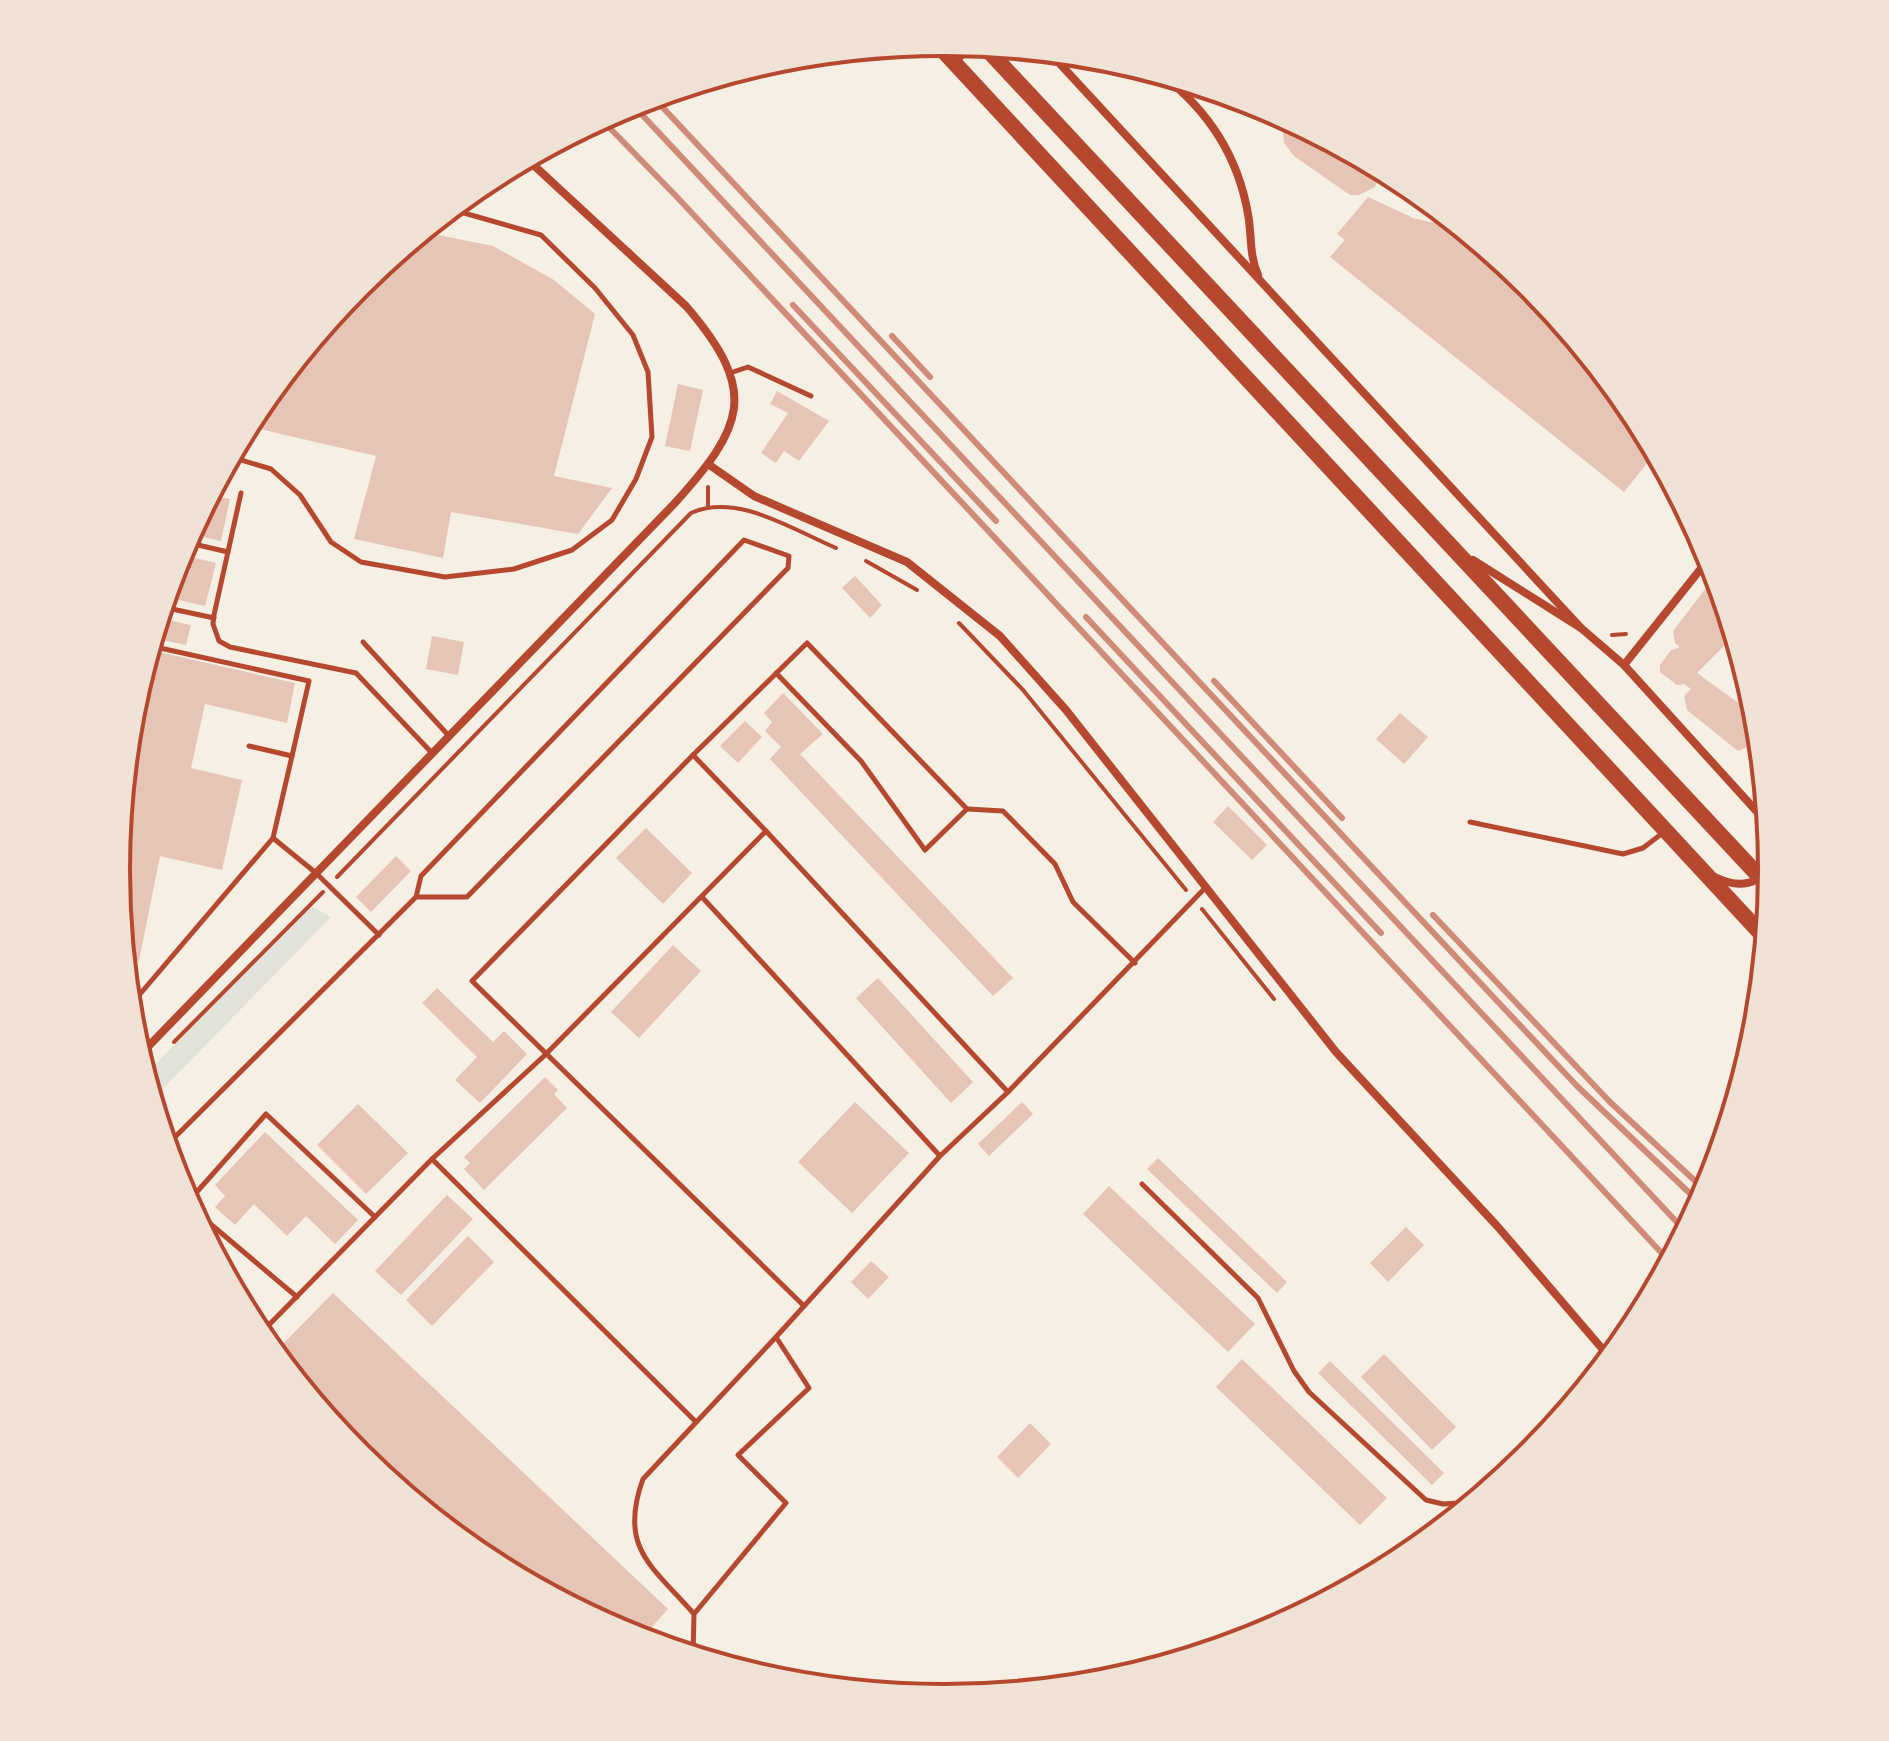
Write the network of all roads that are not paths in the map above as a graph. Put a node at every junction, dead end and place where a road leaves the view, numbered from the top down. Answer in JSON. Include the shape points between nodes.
{"nodes":[{"id":1,"x":948,"y":56,"type":"edge"},
{"id":2,"x":960,"y":57,"type":"edge"},
{"id":3,"x":995,"y":58,"type":"edge"},
{"id":4,"x":954,"y":62,"type":"junction"},
{"id":5,"x":1061,"y":65,"type":"edge"},
{"id":6,"x":1181,"y":92,"type":"edge"},
{"id":7,"x":535,"y":166,"type":"edge"},
{"id":8,"x":464,"y":213,"type":"edge"},
{"id":9,"x":1262,"y":284,"type":"junction"},
{"id":10,"x":730,"y":373,"type":"junction"},
{"id":11,"x":811,"y":396,"type":"dead end"},
{"id":12,"x":241,"y":460,"type":"edge"},
{"id":13,"x":708,"y":464,"type":"junction"},
{"id":14,"x":241,"y":493,"type":"dead end"},
{"id":15,"x":1447,"y":539,"type":"junction"},
{"id":16,"x":198,"y":545,"type":"edge"},
{"id":17,"x":228,"y":552,"type":"junction"},
{"id":18,"x":1701,"y":569,"type":"edge"},
{"id":19,"x":173,"y":609,"type":"edge"},
{"id":20,"x":214,"y":618,"type":"junction"},
{"id":21,"x":1581,"y":628,"type":"junction"},
{"id":22,"x":363,"y":642,"type":"dead end"},
{"id":23,"x":161,"y":648,"type":"edge"},
{"id":24,"x":1624,"y":665,"type":"junction"},
{"id":25,"x":776,"y":673,"type":"junction"},
{"id":26,"x":449,"y":736,"type":"junction"},
{"id":27,"x":249,"y":746,"type":"dead end"},
{"id":28,"x":432,"y":753,"type":"junction"},
{"id":29,"x":693,"y":755,"type":"junction"},
{"id":30,"x":292,"y":756,"type":"junction"},
{"id":31,"x":967,"y":809,"type":"junction"},
{"id":32,"x":1756,"y":810,"type":"edge"},
{"id":33,"x":1470,"y":822,"type":"dead end"},
{"id":34,"x":766,"y":831,"type":"junction"},
{"id":35,"x":1665,"y":831,"type":"junction"},
{"id":36,"x":273,"y":838,"type":"junction"},
{"id":37,"x":1700,"y":869,"type":"junction"},
{"id":38,"x":316,"y":873,"type":"junction"},
{"id":39,"x":1759,"y":875,"type":"edge"},
{"id":40,"x":1759,"y":883,"type":"edge"},
{"id":41,"x":1206,"y":887,"type":"junction"},
{"id":42,"x":416,"y":897,"type":"junction"},
{"id":43,"x":702,"y":897,"type":"junction"},
{"id":44,"x":1757,"y":929,"type":"edge"},
{"id":45,"x":379,"y":935,"type":"junction"},
{"id":46,"x":1135,"y":963,"type":"junction"},
{"id":47,"x":140,"y":994,"type":"edge"},
{"id":48,"x":150,"y":1045,"type":"edge"},
{"id":49,"x":544,"y":1056,"type":"junction"},
{"id":50,"x":1008,"y":1092,"type":"junction"},
{"id":51,"x":175,"y":1137,"type":"edge"},
{"id":52,"x":940,"y":1156,"type":"junction"},
{"id":53,"x":432,"y":1159,"type":"junction"},
{"id":54,"x":1142,"y":1184,"type":"dead end"},
{"id":55,"x":197,"y":1193,"type":"edge"},
{"id":56,"x":375,"y":1217,"type":"junction"},
{"id":57,"x":210,"y":1223,"type":"edge"},
{"id":58,"x":297,"y":1297,"type":"junction"},
{"id":59,"x":804,"y":1306,"type":"junction"},
{"id":60,"x":269,"y":1325,"type":"edge"},
{"id":61,"x":776,"y":1337,"type":"junction"},
{"id":62,"x":1603,"y":1350,"type":"edge"},
{"id":63,"x":696,"y":1422,"type":"junction"},
{"id":64,"x":1457,"y":1503,"type":"edge"},
{"id":65,"x":694,"y":1614,"type":"junction"},
{"id":66,"x":693,"y":1645,"type":"edge"}],
"edges":[{"from":1,"to":4,"type":"main road"},
{"from":2,"to":4,"type":"street"},
{"from":3,"to":15,"type":"main road"},
{"from":4,"to":35,"type":"main road"},
{"from":5,"to":9,"type":"street"},
{"from":6,"to":9,"type":"street","via":[[1226,146],[1239,173],[1251,253]]},
{"from":7,"to":10,"type":"street","via":[[686,306],[717,345]]},
{"from":8,"to":12,"type":"lane","via":[[541,235],[633,335],[648,372],[652,437],[612,520],[572,550],[514,569],[445,577],[361,562],[331,542],[300,495],[271,469]]},
{"from":9,"to":21,"type":"street"},
{"from":10,"to":11,"type":"lane","via":[[748,367]]},
{"from":10,"to":13,"type":"street","via":[[732,420],[723,445]]},
{"from":13,"to":26,"type":"street"},
{"from":13,"to":41,"type":"street","via":[[754,496],[907,562],[977,615],[1066,710]]},
{"from":14,"to":17,"type":"lane"},
{"from":15,"to":21,"type":"street","via":[[1489,573]]},
{"from":15,"to":39,"type":"main road"},
{"from":16,"to":17,"type":"lane"},
{"from":17,"to":20,"type":"lane"},
{"from":18,"to":24,"type":"street"},
{"from":19,"to":20,"type":"lane"},
{"from":20,"to":28,"type":"lane","via":[[219,641],[230,647],[356,673]]},
{"from":21,"to":24,"type":"street"},
{"from":22,"to":26,"type":"lane"},
{"from":23,"to":30,"type":"lane","via":[[309,681]]},
{"from":24,"to":32,"type":"street"},
{"from":25,"to":29,"type":"lane"},
{"from":25,"to":31,"type":"lane","via":[[807,643]]},
{"from":25,"to":31,"type":"lane","via":[[861,761],[925,850]]},
{"from":26,"to":28,"type":"street"},
{"from":27,"to":30,"type":"lane"},
{"from":28,"to":38,"type":"street"},
{"from":29,"to":34,"type":"lane"},
{"from":29,"to":49,"type":"lane","via":[[472,981]]},
{"from":30,"to":36,"type":"lane"},
{"from":31,"to":46,"type":"lane","via":[[1003,811],[1055,864],[1073,902]]},
{"from":33,"to":35,"type":"lane","via":[[1623,854],[1643,848]]},
{"from":34,"to":43,"type":"lane"},
{"from":34,"to":50,"type":"lane"},
{"from":35,"to":37,"type":"main road"},
{"from":36,"to":38,"type":"lane"},
{"from":36,"to":47,"type":"lane"},
{"from":37,"to":40,"type":"street","via":[[1732,884]]},
{"from":37,"to":44,"type":"main road"},
{"from":38,"to":45,"type":"lane"},
{"from":38,"to":48,"type":"street"},
{"from":41,"to":46,"type":"lane"},
{"from":41,"to":62,"type":"street","via":[[1336,1052]]},
{"from":42,"to":42,"type":"lane","via":[[467,897],[788,568],[789,556],[744,540],[421,876]]},
{"from":42,"to":45,"type":"lane"},
{"from":43,"to":49,"type":"lane"},
{"from":43,"to":52,"type":"lane"},
{"from":45,"to":51,"type":"lane"},
{"from":46,"to":50,"type":"lane"},
{"from":49,"to":53,"type":"lane"},
{"from":49,"to":59,"type":"lane"},
{"from":50,"to":52,"type":"lane"},
{"from":52,"to":59,"type":"lane"},
{"from":53,"to":56,"type":"lane"},
{"from":53,"to":63,"type":"lane"},
{"from":54,"to":64,"type":"lane","via":[[1258,1298],[1301,1382],[1320,1402],[1426,1500]]},
{"from":55,"to":56,"type":"lane","via":[[266,1114]]},
{"from":56,"to":58,"type":"lane"},
{"from":57,"to":58,"type":"lane"},
{"from":58,"to":60,"type":"lane"},
{"from":59,"to":61,"type":"lane"},
{"from":61,"to":63,"type":"lane"},
{"from":61,"to":65,"type":"lane","via":[[809,1388],[738,1455],[786,1503]]},
{"from":63,"to":65,"type":"lane","via":[[643,1479],[632,1520],[643,1556]]},
{"from":65,"to":66,"type":"lane"}]}
